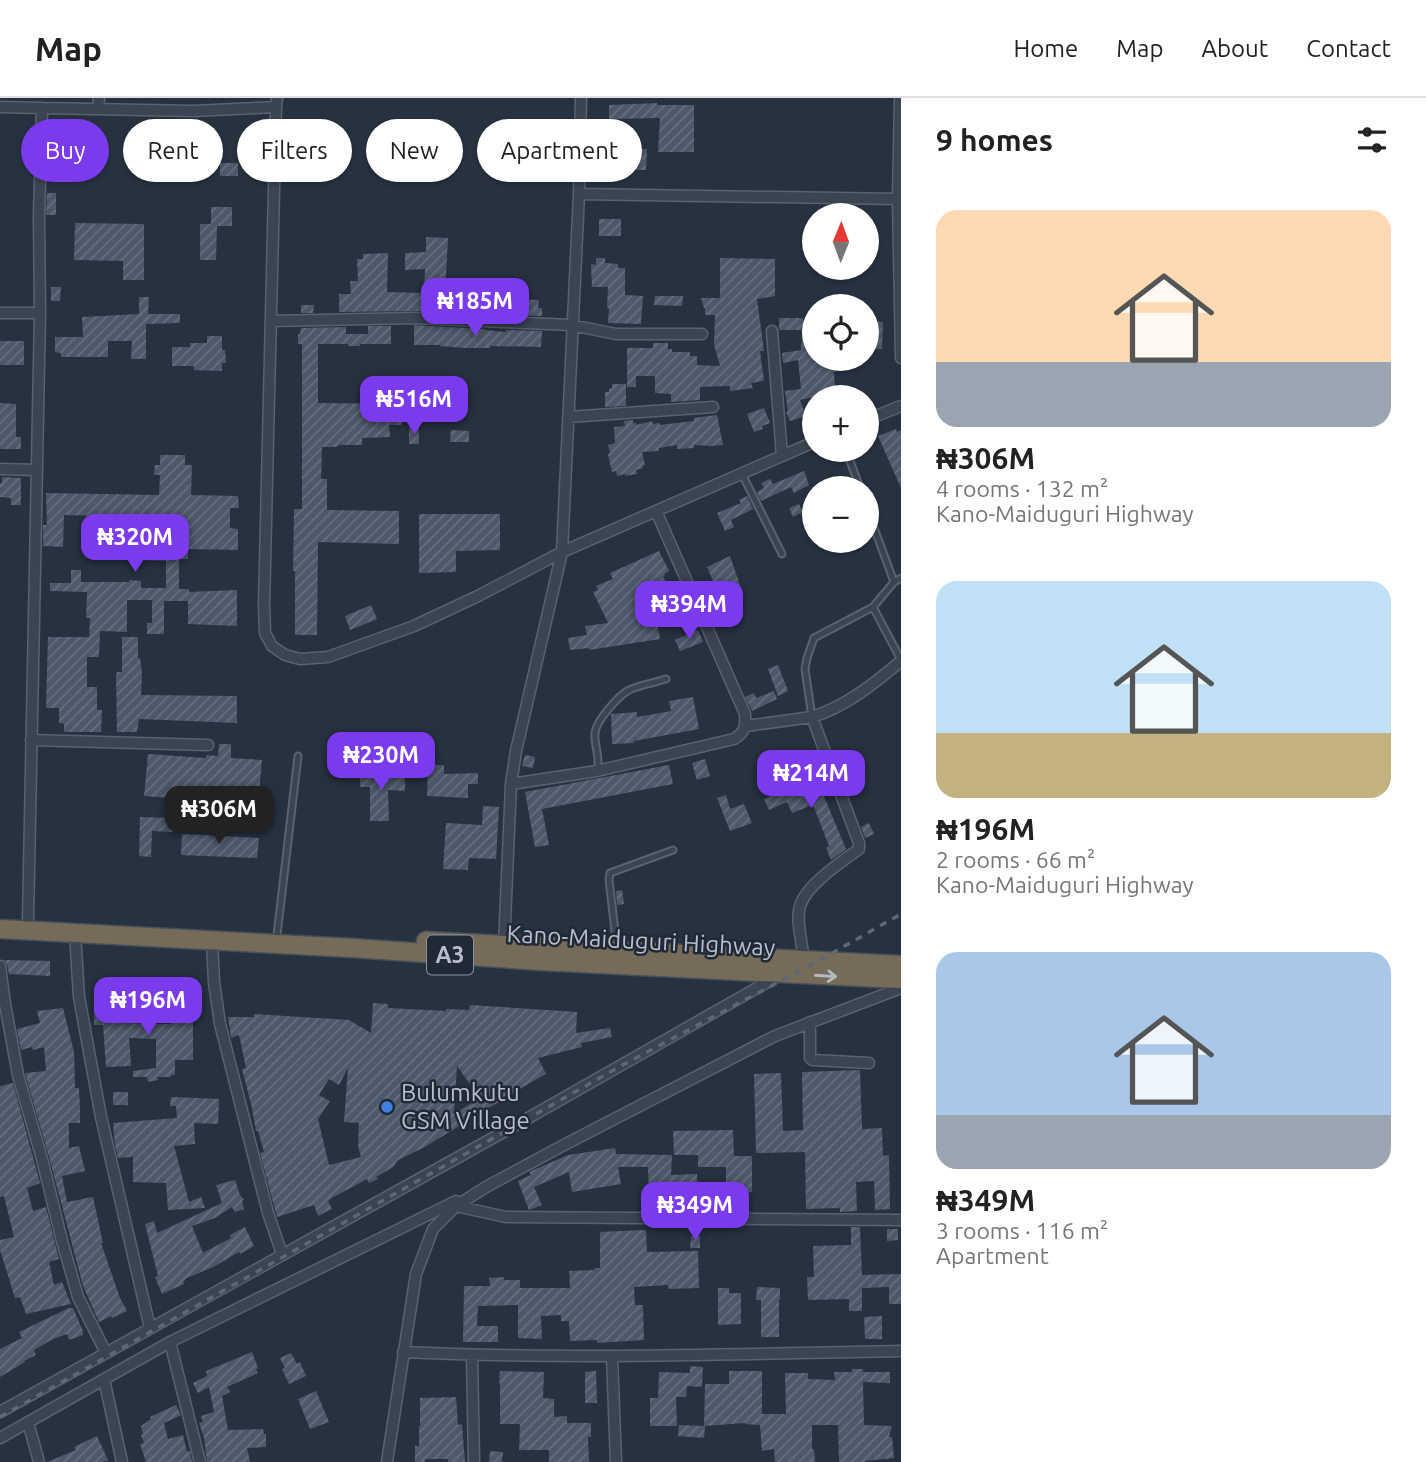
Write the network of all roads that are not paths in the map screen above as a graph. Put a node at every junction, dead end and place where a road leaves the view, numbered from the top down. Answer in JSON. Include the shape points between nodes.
{"nodes":[{"id":1,"x":99,"y":98,"type":"edge"},
{"id":2,"x":581,"y":98,"type":"edge"},
{"id":3,"x":900,"y":98,"type":"edge"},
{"id":4,"x":277,"y":103,"type":"edge"},
{"id":5,"x":0,"y":107,"type":"edge"},
{"id":6,"x":42,"y":108,"type":"junction"},
{"id":7,"x":98,"y":109,"type":"junction"},
{"id":8,"x":579,"y":194,"type":"junction"},
{"id":9,"x":898,"y":199,"type":"junction"},
{"id":10,"x":0,"y":313,"type":"edge"},
{"id":11,"x":40,"y":313,"type":"junction"},
{"id":12,"x":271,"y":321,"type":"junction"},
{"id":13,"x":571,"y":325,"type":"junction"},
{"id":14,"x":772,"y":331,"type":"dead end"},
{"id":15,"x":702,"y":334,"type":"dead end"},
{"id":16,"x":901,"y":358,"type":"edge"},
{"id":17,"x":901,"y":406,"type":"edge"},
{"id":18,"x":713,"y":407,"type":"dead end"},
{"id":19,"x":879,"y":415,"type":"edge"},
{"id":20,"x":568,"y":417,"type":"junction"},
{"id":21,"x":802,"y":447,"type":"edge"},
{"id":22,"x":782,"y":456,"type":"junction"},
{"id":23,"x":0,"y":469,"type":"edge"},
{"id":24,"x":37,"y":470,"type":"junction"},
{"id":25,"x":742,"y":474,"type":"junction"},
{"id":26,"x":656,"y":511,"type":"junction"},
{"id":27,"x":879,"y":541,"type":"edge"},
{"id":28,"x":562,"y":552,"type":"junction"},
{"id":29,"x":782,"y":554,"type":"dead end"},
{"id":30,"x":901,"y":578,"type":"edge"},
{"id":31,"x":894,"y":582,"type":"junction"},
{"id":32,"x":873,"y":607,"type":"junction"},
{"id":33,"x":901,"y":660,"type":"edge"},
{"id":34,"x":666,"y":679,"type":"dead end"},
{"id":35,"x":812,"y":717,"type":"junction"},
{"id":36,"x":746,"y":726,"type":"junction"},
{"id":37,"x":31,"y":740,"type":"junction"},
{"id":38,"x":208,"y":745,"type":"dead end"},
{"id":39,"x":298,"y":757,"type":"dead end"},
{"id":40,"x":597,"y":771,"type":"junction"},
{"id":41,"x":511,"y":784,"type":"junction"},
{"id":42,"x":673,"y":850,"type":"dead end"},
{"id":43,"x":0,"y":919,"type":"edge"},
{"id":44,"x":28,"y":921,"type":"junction"},
{"id":45,"x":0,"y":929,"type":"edge"},
{"id":46,"x":75,"y":933,"type":"junction"},
{"id":47,"x":277,"y":936,"type":"junction"},
{"id":48,"x":212,"y":941,"type":"junction"},
{"id":49,"x":504,"y":945,"type":"junction"},
{"id":50,"x":617,"y":951,"type":"junction"},
{"id":51,"x":804,"y":960,"type":"junction"},
{"id":52,"x":901,"y":965,"type":"edge"},
{"id":53,"x":0,"y":967,"type":"edge"},
{"id":54,"x":783,"y":973,"type":"junction"},
{"id":55,"x":901,"y":979,"type":"edge"},
{"id":56,"x":901,"y":988,"type":"edge"},
{"id":57,"x":810,"y":1022,"type":"junction"},
{"id":58,"x":869,"y":1063,"type":"dead end"},
{"id":59,"x":486,"y":1187,"type":"junction"},
{"id":60,"x":456,"y":1206,"type":"junction"},
{"id":61,"x":901,"y":1220,"type":"edge"},
{"id":62,"x":282,"y":1254,"type":"junction"},
{"id":63,"x":150,"y":1328,"type":"junction"},
{"id":64,"x":170,"y":1342,"type":"junction"},
{"id":65,"x":901,"y":1351,"type":"edge"},
{"id":66,"x":403,"y":1352,"type":"junction"},
{"id":67,"x":106,"y":1353,"type":"junction"},
{"id":68,"x":472,"y":1355,"type":"junction"},
{"id":69,"x":612,"y":1357,"type":"junction"},
{"id":70,"x":104,"y":1379,"type":"junction"},
{"id":71,"x":0,"y":1412,"type":"edge"},
{"id":72,"x":28,"y":1422,"type":"junction"},
{"id":73,"x":0,"y":1438,"type":"edge"},
{"id":74,"x":39,"y":1462,"type":"edge"},
{"id":75,"x":122,"y":1462,"type":"edge"},
{"id":76,"x":200,"y":1462,"type":"edge"},
{"id":77,"x":387,"y":1462,"type":"edge"},
{"id":78,"x":474,"y":1462,"type":"edge"},
{"id":79,"x":616,"y":1462,"type":"edge"}],
"edges":[{"from":1,"to":7,"type":"street"},
{"from":2,"to":8,"type":"street"},
{"from":3,"to":9,"type":"street"},
{"from":4,"to":7,"type":"street","via":[[193,111]]},
{"from":4,"to":12,"type":"street"},
{"from":5,"to":6,"type":"street"},
{"from":6,"to":7,"type":"street"},
{"from":6,"to":11,"type":"street"},
{"from":8,"to":9,"type":"street"},
{"from":8,"to":13,"type":"street"},
{"from":9,"to":16,"type":"street"},
{"from":10,"to":11,"type":"street"},
{"from":11,"to":24,"type":"street"},
{"from":12,"to":13,"type":"street","via":[[414,318]]},
{"from":12,"to":28,"type":"street","via":[[264,605],[265,633],[272,646],[300,659],[328,657],[414,626]]},
{"from":13,"to":15,"type":"street","via":[[616,334]]},
{"from":13,"to":20,"type":"street"},
{"from":14,"to":22,"type":"street"},
{"from":17,"to":19,"type":"street"},
{"from":18,"to":20,"type":"street"},
{"from":20,"to":28,"type":"street"},
{"from":21,"to":22,"type":"street"},
{"from":22,"to":25,"type":"street"},
{"from":23,"to":24,"type":"street"},
{"from":24,"to":37,"type":"street"},
{"from":25,"to":26,"type":"street"},
{"from":25,"to":29,"type":"lane"},
{"from":26,"to":28,"type":"street"},
{"from":26,"to":36,"type":"street","via":[[745,714]]},
{"from":27,"to":31,"type":"lane"},
{"from":28,"to":41,"type":"street"},
{"from":30,"to":31,"type":"lane"},
{"from":31,"to":32,"type":"lane"},
{"from":32,"to":33,"type":"lane"},
{"from":32,"to":35,"type":"lane","via":[[814,638],[805,669]]},
{"from":33,"to":35,"type":"street","via":[[861,692]]},
{"from":34,"to":40,"type":"lane","via":[[628,691],[597,723]]},
{"from":35,"to":36,"type":"street"},
{"from":35,"to":51,"type":"street","via":[[859,849],[812,886],[800,906]]},
{"from":36,"to":40,"type":"street","via":[[734,739]]},
{"from":37,"to":38,"type":"street"},
{"from":37,"to":44,"type":"street"},
{"from":39,"to":47,"type":"lane"},
{"from":40,"to":41,"type":"street"},
{"from":41,"to":49,"type":"street"},
{"from":42,"to":50,"type":"lane","via":[[610,873]]},
{"from":43,"to":44,"type":"highway","name":"Kano-Maiduguri Highway","number":"A3"},
{"from":44,"to":47,"type":"highway","name":"Kano-Maiduguri Highway","number":"A3"},
{"from":45,"to":46,"type":"highway","name":"Kano-Maiduguri Highway","number":"A3"},
{"from":46,"to":48,"type":"highway","name":"Kano-Maiduguri Highway","number":"A3"},
{"from":46,"to":63,"type":"street","via":[[79,997],[101,1117]]},
{"from":47,"to":49,"type":"highway","name":"Kano-Maiduguri Highway","number":"A3"},
{"from":48,"to":54,"type":"highway","name":"Kano-Maiduguri Highway","number":"A3"},
{"from":48,"to":62,"type":"street","via":[[220,1024]]},
{"from":49,"to":50,"type":"highway","name":"Kano-Maiduguri Highway","number":"A3"},
{"from":50,"to":51,"type":"highway","name":"Kano-Maiduguri Highway","number":"A3"},
{"from":51,"to":52,"type":"highway","name":"Kano-Maiduguri Highway","number":"A3"},
{"from":51,"to":54,"type":"street"},
{"from":53,"to":67,"type":"street","via":[[18,1076],[62,1241],[78,1297]]},
{"from":54,"to":55,"type":"highway","name":"Kano-Maiduguri Highway","number":"A3","one_way":true},
{"from":54,"to":62,"type":"street"},
{"from":56,"to":57,"type":"street"},
{"from":57,"to":58,"type":"street","via":[[810,1058]]},
{"from":57,"to":59,"type":"street","via":[[717,1065]]},
{"from":59,"to":60,"type":"street"},
{"from":59,"to":64,"type":"street"},
{"from":60,"to":61,"type":"street","via":[[506,1217]]},
{"from":60,"to":66,"type":"street","via":[[433,1229],[422,1255]]},
{"from":62,"to":63,"type":"street"},
{"from":63,"to":67,"type":"street"},
{"from":64,"to":70,"type":"street"},
{"from":64,"to":76,"type":"street"},
{"from":65,"to":69,"type":"street"},
{"from":66,"to":68,"type":"street"},
{"from":66,"to":77,"type":"street"},
{"from":67,"to":71,"type":"street"},
{"from":68,"to":69,"type":"street"},
{"from":68,"to":78,"type":"street"},
{"from":69,"to":79,"type":"street"},
{"from":70,"to":72,"type":"street"},
{"from":70,"to":75,"type":"street"},
{"from":72,"to":73,"type":"street"},
{"from":72,"to":74,"type":"street"}]}
